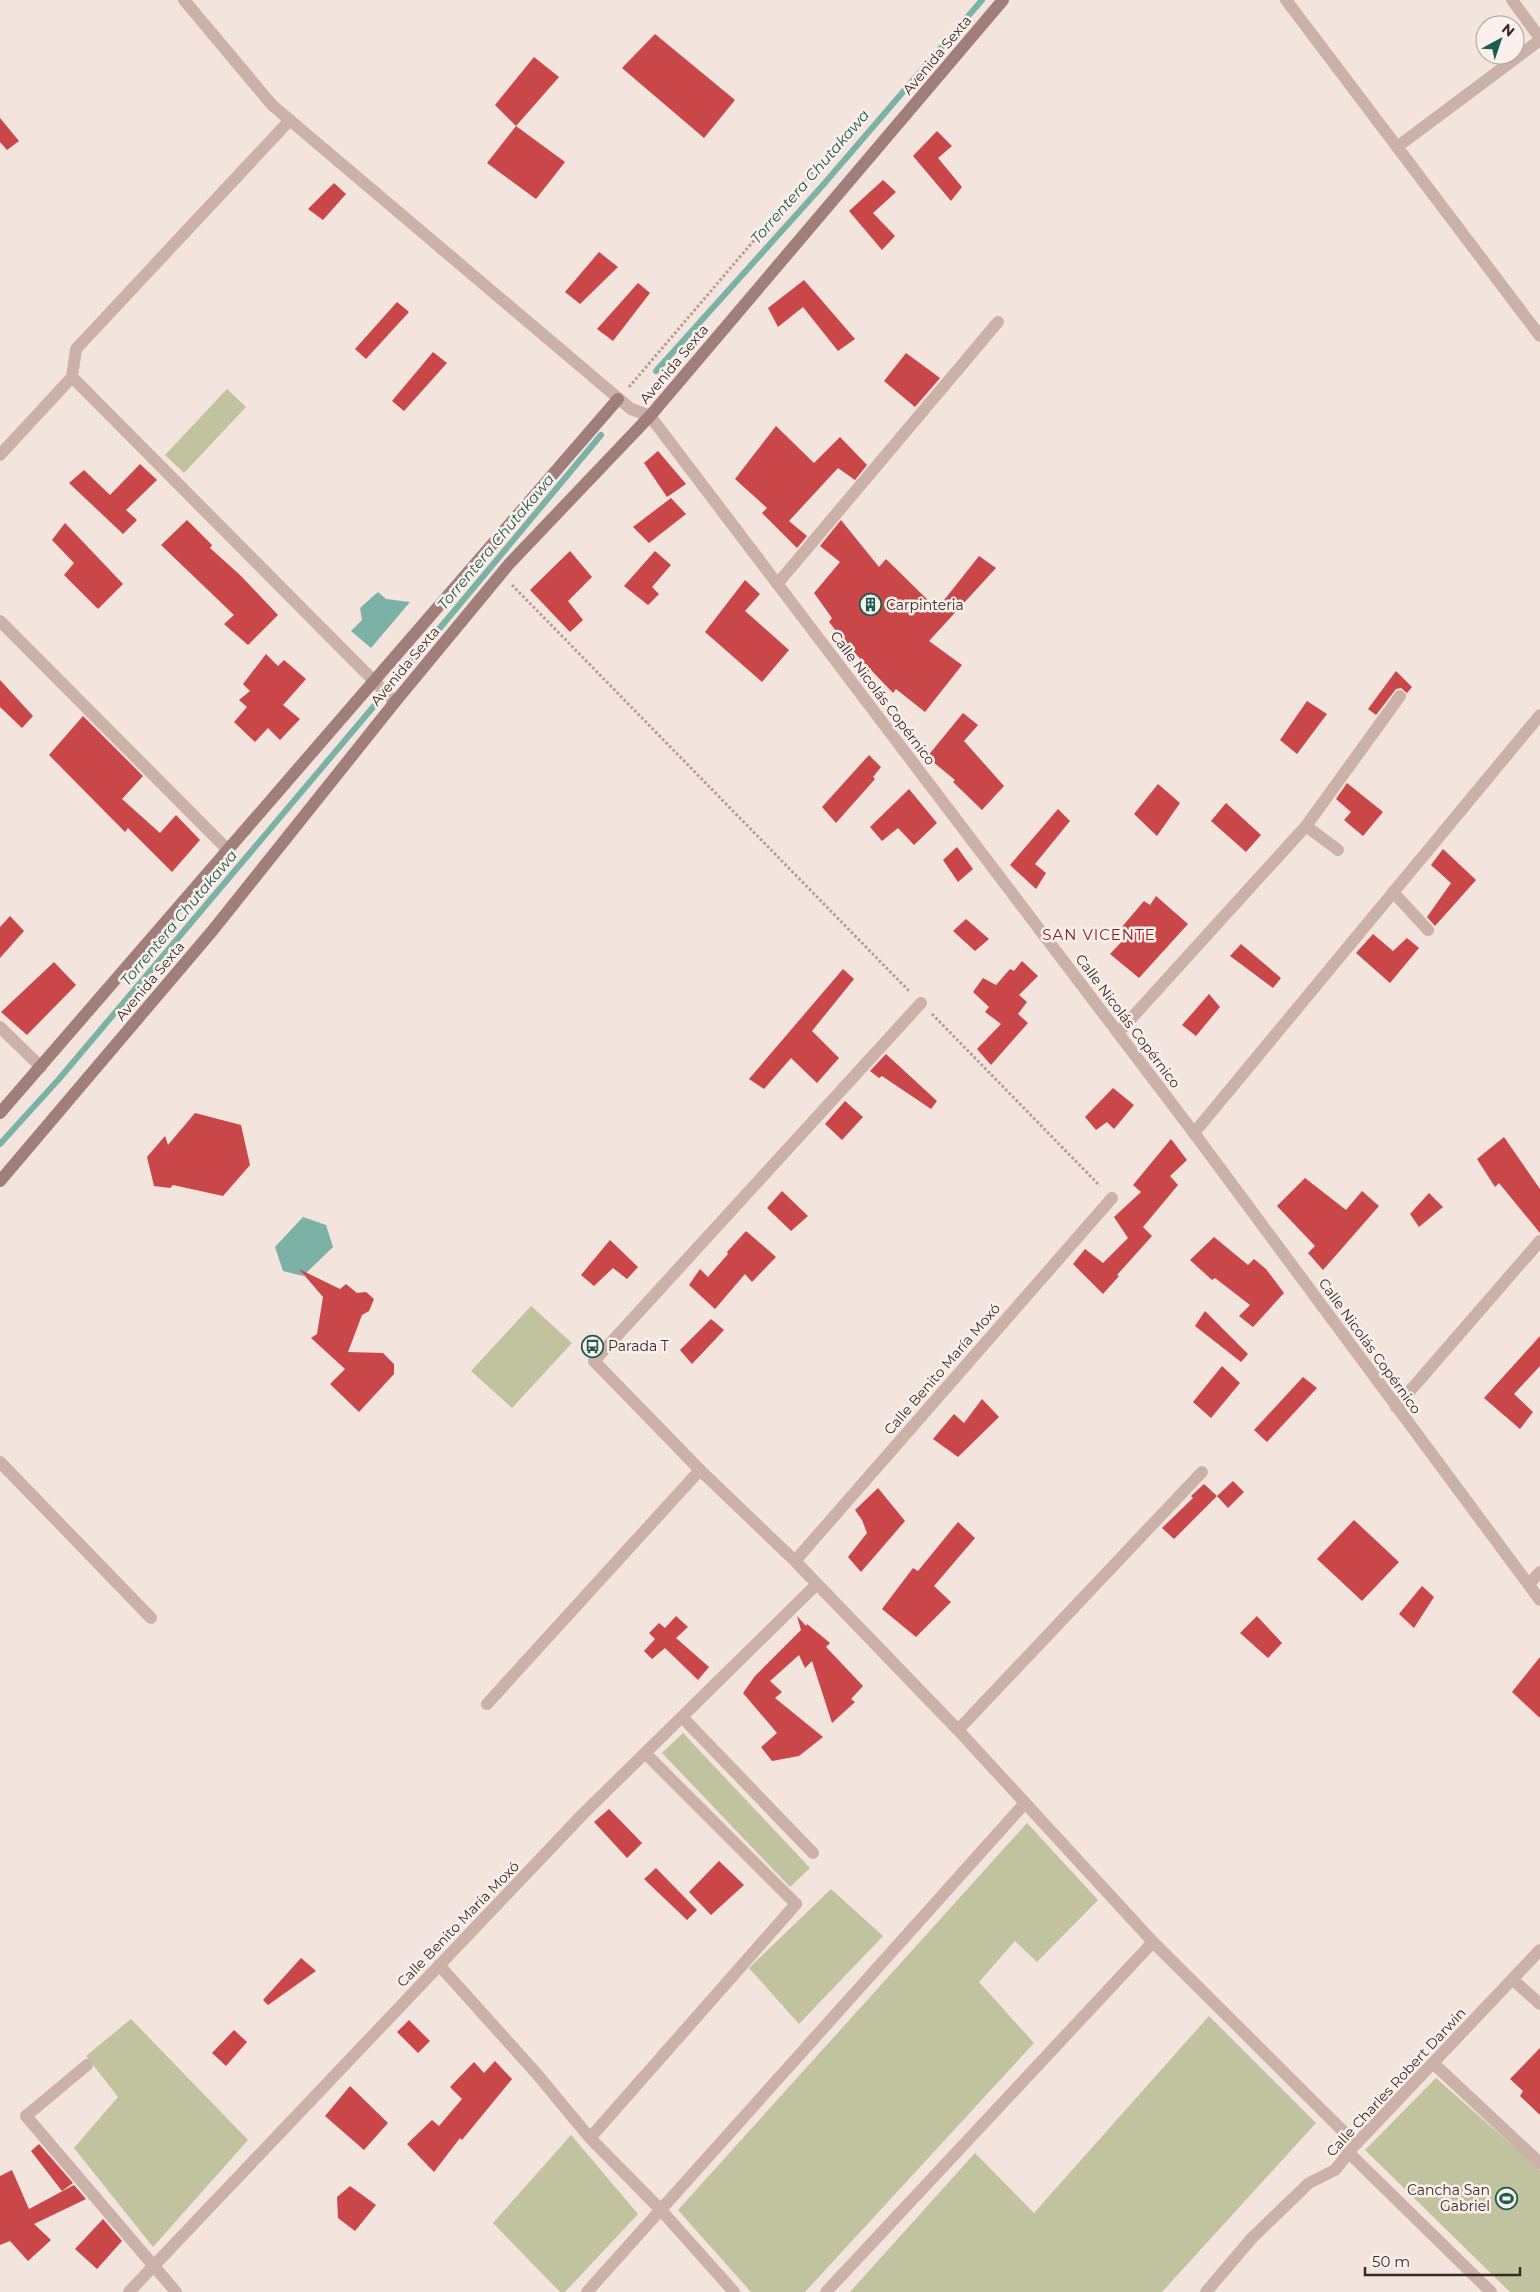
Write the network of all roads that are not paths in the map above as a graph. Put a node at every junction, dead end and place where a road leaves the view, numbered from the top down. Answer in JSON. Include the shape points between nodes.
{"nodes":[{"id":1,"x":184,"y":0,"type":"edge"},
{"id":2,"x":1003,"y":0,"type":"edge"},
{"id":3,"x":1286,"y":0,"type":"edge"},
{"id":4,"x":1512,"y":0,"type":"edge"},
{"id":5,"x":1540,"y":39,"type":"edge"},
{"id":6,"x":290,"y":120,"type":"junction"},
{"id":7,"x":1397,"y":147,"type":"junction"},
{"id":8,"x":998,"y":322,"type":"dead end"},
{"id":9,"x":1540,"y":336,"type":"edge"},
{"id":10,"x":72,"y":377,"type":"junction"},
{"id":11,"x":618,"y":399,"type":"junction"},
{"id":12,"x":650,"y":416,"type":"junction"},
{"id":13,"x":0,"y":455,"type":"edge"},
{"id":14,"x":778,"y":583,"type":"junction"},
{"id":15,"x":0,"y":621,"type":"edge"},
{"id":16,"x":375,"y":682,"type":"junction"},
{"id":17,"x":1400,"y":696,"type":"dead end"},
{"id":18,"x":392,"y":700,"type":"junction"},
{"id":19,"x":1540,"y":715,"type":"edge"},
{"id":20,"x":1306,"y":826,"type":"junction"},
{"id":21,"x":1338,"y":850,"type":"dead end"},
{"id":22,"x":229,"y":851,"type":"junction"},
{"id":23,"x":1393,"y":892,"type":"junction"},
{"id":24,"x":1428,"y":930,"type":"dead end"},
{"id":25,"x":921,"y":1003,"type":"road end"},
{"id":26,"x":0,"y":1027,"type":"edge"},
{"id":27,"x":1118,"y":1034,"type":"junction"},
{"id":28,"x":40,"y":1067,"type":"junction"},
{"id":29,"x":0,"y":1113,"type":"edge"},
{"id":30,"x":1194,"y":1132,"type":"junction"},
{"id":31,"x":0,"y":1181,"type":"edge"},
{"id":32,"x":1112,"y":1198,"type":"road end"},
{"id":33,"x":1540,"y":1241,"type":"edge"},
{"id":34,"x":1396,"y":1407,"type":"junction"},
{"id":35,"x":0,"y":1462,"type":"edge"},
{"id":36,"x":700,"y":1470,"type":"junction"},
{"id":37,"x":1202,"y":1472,"type":"dead end"},
{"id":38,"x":795,"y":1561,"type":"junction"},
{"id":39,"x":1540,"y":1572,"type":"edge"},
{"id":40,"x":817,"y":1584,"type":"junction"},
{"id":41,"x":1529,"y":1584,"type":"junction"},
{"id":42,"x":1540,"y":1600,"type":"edge"},
{"id":43,"x":151,"y":1618,"type":"dead end"},
{"id":44,"x":487,"y":1704,"type":"dead end"},
{"id":45,"x":682,"y":1717,"type":"junction"},
{"id":46,"x":958,"y":1730,"type":"junction"},
{"id":47,"x":645,"y":1753,"type":"junction"},
{"id":48,"x":1025,"y":1803,"type":"junction"},
{"id":49,"x":813,"y":1853,"type":"dead end"},
{"id":50,"x":1152,"y":1942,"type":"junction"},
{"id":51,"x":1540,"y":1950,"type":"edge"},
{"id":52,"x":439,"y":1965,"type":"junction"},
{"id":53,"x":1513,"y":1980,"type":"junction"},
{"id":54,"x":1540,"y":2004,"type":"edge"},
{"id":55,"x":1433,"y":2063,"type":"junction"},
{"id":56,"x":87,"y":2065,"type":"dead end"},
{"id":57,"x":590,"y":2138,"type":"junction"},
{"id":58,"x":1352,"y":2148,"type":"junction"},
{"id":59,"x":1540,"y":2163,"type":"edge"},
{"id":60,"x":660,"y":2209,"type":"junction"},
{"id":61,"x":154,"y":2267,"type":"junction"},
{"id":62,"x":129,"y":2292,"type":"edge"},
{"id":63,"x":176,"y":2292,"type":"edge"},
{"id":64,"x":587,"y":2292,"type":"edge"},
{"id":65,"x":734,"y":2292,"type":"edge"},
{"id":66,"x":826,"y":2292,"type":"edge"},
{"id":67,"x":1206,"y":2292,"type":"edge"},
{"id":68,"x":1491,"y":2292,"type":"edge"}],
"edges":[{"from":1,"to":6,"type":"street","via":[[272,105]]},
{"from":2,"to":12,"type":"street","name":"Avenida Sexta"},
{"from":3,"to":7,"type":"street"},
{"from":4,"to":5,"type":"street"},
{"from":5,"to":7,"type":"street"},
{"from":6,"to":10,"type":"street","via":[[76,349]]},
{"from":6,"to":11,"type":"street"},
{"from":7,"to":9,"type":"street"},
{"from":8,"to":14,"type":"street"},
{"from":10,"to":13,"type":"street"},
{"from":10,"to":16,"type":"street"},
{"from":11,"to":12,"type":"street","via":[[631,409]]},
{"from":11,"to":16,"type":"street","name":"Avenida Sexta"},
{"from":12,"to":14,"type":"street","name":"Calle Nicolás Copérnico"},
{"from":12,"to":18,"type":"street","name":"Avenida Sexta","via":[[501,574]]},
{"from":14,"to":27,"type":"street","name":"Calle Nicolás Copérnico"},
{"from":15,"to":22,"type":"street"},
{"from":16,"to":18,"type":"street"},
{"from":16,"to":22,"type":"street","name":"Avenida Sexta"},
{"from":17,"to":20,"type":"street"},
{"from":18,"to":31,"type":"street","name":"Avenida Sexta","via":[[213,930]]},
{"from":19,"to":23,"type":"street"},
{"from":20,"to":21,"type":"street"},
{"from":20,"to":27,"type":"street"},
{"from":22,"to":28,"type":"street","name":"Avenida Sexta"},
{"from":23,"to":24,"type":"street"},
{"from":23,"to":30,"type":"street"},
{"from":25,"to":36,"type":"street","via":[[594,1361]]},
{"from":26,"to":28,"type":"street"},
{"from":27,"to":30,"type":"street","name":"Calle Nicolás Copérnico"},
{"from":28,"to":29,"type":"street","name":"Avenida Sexta"},
{"from":30,"to":34,"type":"street","name":"Calle Nicolás Copérnico"},
{"from":32,"to":38,"type":"street","name":"Calle Benito María Moxó"},
{"from":33,"to":34,"type":"street"},
{"from":34,"to":41,"type":"street","name":"Calle Nicolás Copérnico"},
{"from":35,"to":43,"type":"street"},
{"from":36,"to":38,"type":"street"},
{"from":36,"to":44,"type":"street"},
{"from":37,"to":46,"type":"street"},
{"from":38,"to":40,"type":"street"},
{"from":39,"to":41,"type":"street"},
{"from":40,"to":45,"type":"street","name":"Calle Benito María Moxó"},
{"from":40,"to":46,"type":"street"},
{"from":41,"to":42,"type":"street","name":"Calle Nicolás Copérnico"},
{"from":45,"to":47,"type":"street","name":"Calle Benito María Moxó"},
{"from":45,"to":49,"type":"street"},
{"from":46,"to":48,"type":"street"},
{"from":47,"to":52,"type":"street","name":"Calle Benito María Moxó"},
{"from":47,"to":57,"type":"street","via":[[796,1904]]},
{"from":48,"to":50,"type":"street"},
{"from":48,"to":60,"type":"street"},
{"from":50,"to":58,"type":"street"},
{"from":50,"to":66,"type":"street"},
{"from":51,"to":53,"type":"street","name":"Calle Charles Robert Darwin"},
{"from":52,"to":57,"type":"street"},
{"from":52,"to":61,"type":"street","name":"Calle Benito María Moxó"},
{"from":53,"to":54,"type":"street"},
{"from":53,"to":55,"type":"street","name":"Calle Charles Robert Darwin"},
{"from":55,"to":58,"type":"street","name":"Calle Charles Robert Darwin"},
{"from":55,"to":59,"type":"street"},
{"from":56,"to":61,"type":"street","via":[[26,2116]]},
{"from":57,"to":60,"type":"street"},
{"from":58,"to":67,"type":"street","name":"Calle Charles Robert Darwin","via":[[1335,2170],[1309,2183],[1252,2238]]},
{"from":58,"to":68,"type":"street"},
{"from":60,"to":64,"type":"street"},
{"from":60,"to":65,"type":"street"},
{"from":61,"to":62,"type":"street","name":"Calle Benito María Moxó"},
{"from":61,"to":63,"type":"street"}]}
